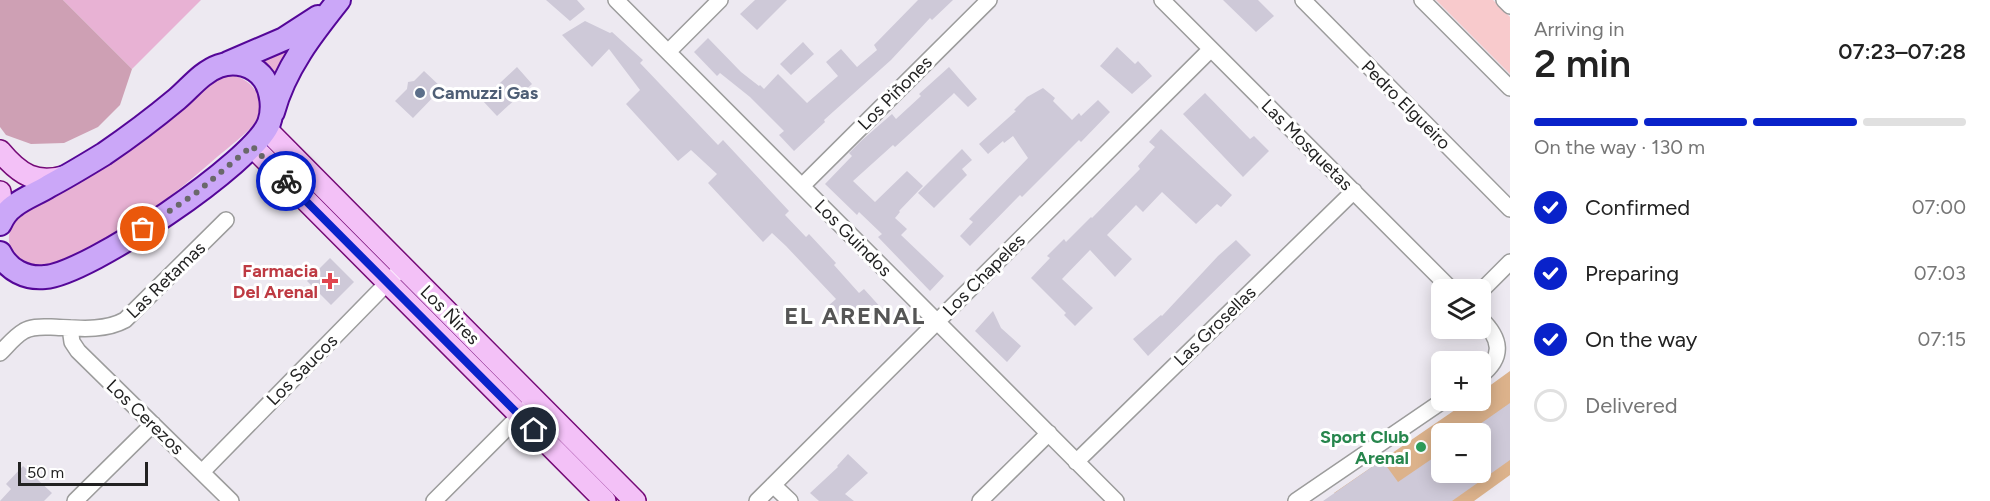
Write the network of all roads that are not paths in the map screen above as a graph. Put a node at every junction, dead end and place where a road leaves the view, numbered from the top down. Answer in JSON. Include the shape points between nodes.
{"nodes":[{"id":1,"x":339,"y":0,"type":"edge"},
{"id":2,"x":616,"y":0,"type":"edge"},
{"id":3,"x":720,"y":0,"type":"edge"},
{"id":4,"x":989,"y":0,"type":"edge"},
{"id":5,"x":1162,"y":0,"type":"edge"},
{"id":6,"x":1302,"y":0,"type":"edge"},
{"id":7,"x":1422,"y":0,"type":"edge"},
{"id":8,"x":1504,"y":0,"type":"edge"},
{"id":9,"x":1510,"y":6,"type":"edge"},
{"id":10,"x":1211,"y":49,"type":"junction"},
{"id":11,"x":668,"y":52,"type":"junction"},
{"id":12,"x":221,"y":65,"type":"junction"},
{"id":13,"x":1510,"y":88,"type":"edge"},
{"id":14,"x":262,"y":132,"type":"junction"},
{"id":15,"x":0,"y":151,"type":"edge"},
{"id":16,"x":68,"y":176,"type":"junction"},
{"id":17,"x":802,"y":186,"type":"junction"},
{"id":18,"x":1354,"y":191,"type":"junction"},
{"id":19,"x":0,"y":192,"type":"edge"},
{"id":20,"x":1510,"y":209,"type":"edge"},
{"id":21,"x":226,"y":219,"type":"dead end"},
{"id":22,"x":1,"y":221,"type":"edge"},
{"id":23,"x":0,"y":253,"type":"edge"},
{"id":24,"x":1510,"y":262,"type":"edge"},
{"id":25,"x":402,"y":268,"type":"junction"},
{"id":26,"x":44,"y":278,"type":"junction"},
{"id":27,"x":1441,"y":279,"type":"edge"},
{"id":28,"x":0,"y":280,"type":"edge"},
{"id":29,"x":1491,"y":281,"type":"edge"},
{"id":30,"x":387,"y":283,"type":"junction"},
{"id":31,"x":937,"y":322,"type":"junction"},
{"id":32,"x":70,"y":328,"type":"junction"},
{"id":33,"x":1491,"y":330,"type":"edge"},
{"id":34,"x":1501,"y":348,"type":"edge"},
{"id":35,"x":0,"y":353,"type":"edge"},
{"id":36,"x":1491,"y":366,"type":"edge"},
{"id":37,"x":535,"y":400,"type":"junction"},
{"id":38,"x":1431,"y":409,"type":"edge"},
{"id":39,"x":520,"y":416,"type":"junction"},
{"id":40,"x":153,"y":424,"type":"junction"},
{"id":41,"x":1048,"y":433,"type":"junction"},
{"id":42,"x":1077,"y":462,"type":"junction"},
{"id":43,"x":202,"y":472,"type":"junction"},
{"id":44,"x":773,"y":485,"type":"junction"},
{"id":45,"x":75,"y":501,"type":"edge"},
{"id":46,"x":231,"y":501,"type":"edge"},
{"id":47,"x":434,"y":501,"type":"edge"},
{"id":48,"x":605,"y":501,"type":"edge"},
{"id":49,"x":635,"y":501,"type":"edge"},
{"id":50,"x":757,"y":501,"type":"edge"},
{"id":51,"x":790,"y":501,"type":"edge"},
{"id":52,"x":980,"y":501,"type":"edge"},
{"id":53,"x":1116,"y":501,"type":"edge"},
{"id":54,"x":1296,"y":501,"type":"edge"}],
"edges":[{"from":1,"to":12,"type":"main road","via":[[284,39]]},
{"from":1,"to":14,"type":"main road","via":[[295,59]]},
{"from":2,"to":11,"type":"street","name":"Los Guindos"},
{"from":3,"to":11,"type":"street"},
{"from":4,"to":17,"type":"street","name":"Los Piñones"},
{"from":5,"to":10,"type":"street","name":"Las Mosquetas"},
{"from":6,"to":20,"type":"street","name":"Pedro Elgueiro"},
{"from":7,"to":13,"type":"street"},
{"from":8,"to":9,"type":"street"},
{"from":10,"to":18,"type":"street","name":"Las Mosquetas"},
{"from":10,"to":31,"type":"street","name":"Los Chapeles"},
{"from":11,"to":17,"type":"street","name":"Los Guindos"},
{"from":12,"to":14,"type":"main road","via":[[241,64],[264,79],[272,104]]},
{"from":12,"to":16,"type":"main road","via":[[202,76],[136,132]]},
{"from":14,"to":25,"type":"street","name":"Los Ñires"},
{"from":14,"to":26,"type":"main road","via":[[196,193],[132,237],[78,268]]},
{"from":14,"to":30,"type":"street","name":"Los Ñires"},
{"from":15,"to":16,"type":"street","via":[[33,178]]},
{"from":16,"to":22,"type":"main road","via":[[13,206]]},
{"from":17,"to":31,"type":"street","name":"Los Guindos"},
{"from":18,"to":27,"type":"street","name":"Las Mosquetas"},
{"from":18,"to":42,"type":"street","name":"Las Grosellas"},
{"from":19,"to":22,"type":"street"},
{"from":21,"to":32,"type":"street","name":"Las Retamas","via":[[125,320],[108,327]]},
{"from":23,"to":26,"type":"main road","via":[[17,272]]},
{"from":24,"to":29,"type":"street"},
{"from":25,"to":30,"type":"street","name":"Los Saucos"},
{"from":25,"to":37,"type":"street","name":"Los Ñires"},
{"from":26,"to":28,"type":"main road"},
{"from":30,"to":39,"type":"street","name":"Los Ñires"},
{"from":30,"to":43,"type":"street","name":"Los Saucos"},
{"from":31,"to":41,"type":"street","name":"Los Guindos"},
{"from":31,"to":44,"type":"street","name":"Los Chapeles"},
{"from":32,"to":35,"type":"street","name":"Las Retamas","via":[[28,329]]},
{"from":32,"to":40,"type":"street","name":"Los Cerezos","via":[[74,347]]},
{"from":33,"to":34,"type":"street"},
{"from":34,"to":36,"type":"street"},
{"from":37,"to":39,"type":"street"},
{"from":37,"to":49,"type":"street","name":"Los Ñires"},
{"from":38,"to":54,"type":"street"},
{"from":39,"to":47,"type":"street"},
{"from":39,"to":48,"type":"street","name":"Los Ñires"},
{"from":40,"to":43,"type":"street","name":"Los Cerezos"},
{"from":40,"to":45,"type":"street"},
{"from":41,"to":42,"type":"street","name":"Los Guindos"},
{"from":41,"to":52,"type":"street"},
{"from":42,"to":53,"type":"street","name":"Los Guindos"},
{"from":43,"to":46,"type":"street","name":"Los Cerezos"},
{"from":44,"to":50,"type":"street","name":"Los Chapeles"},
{"from":44,"to":51,"type":"street"}]}
